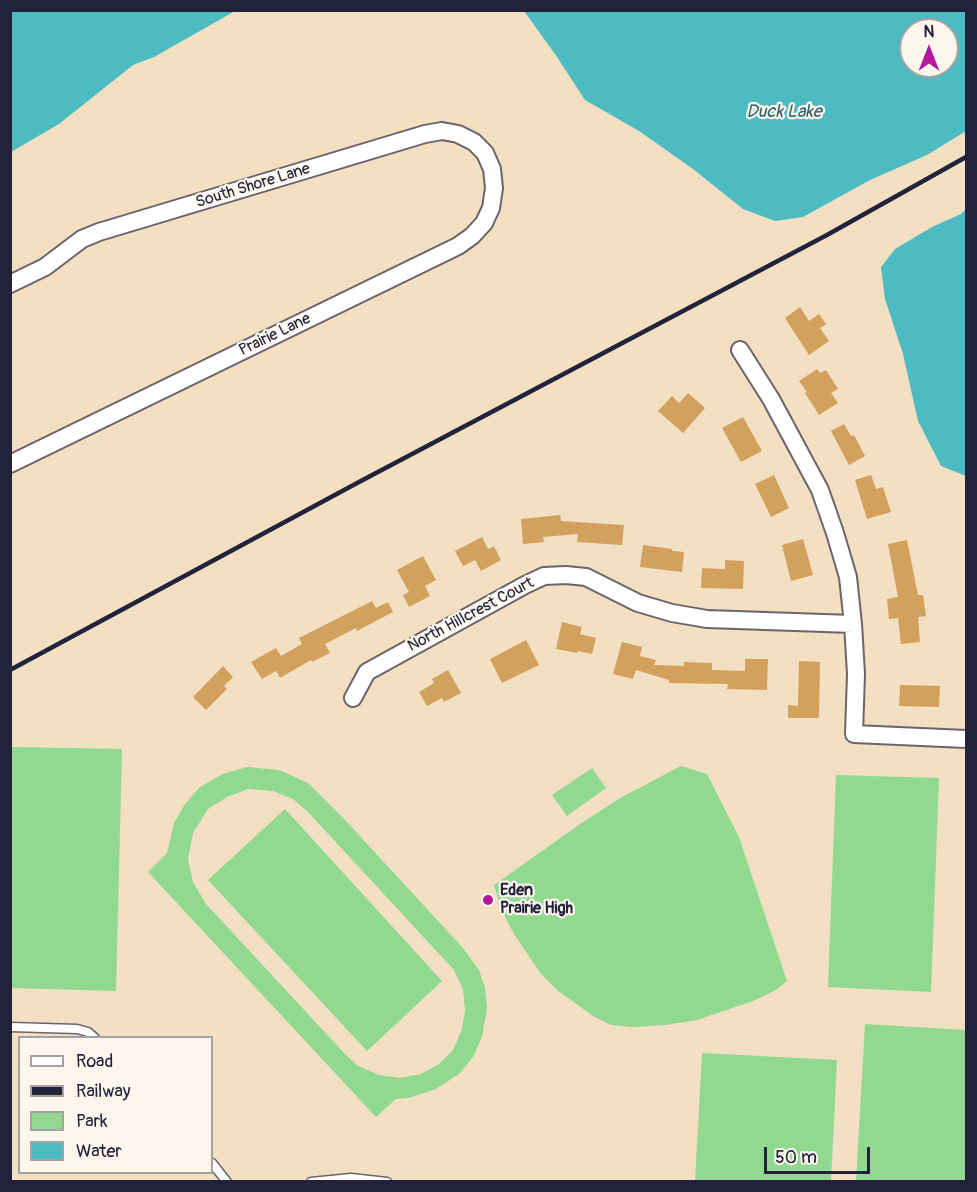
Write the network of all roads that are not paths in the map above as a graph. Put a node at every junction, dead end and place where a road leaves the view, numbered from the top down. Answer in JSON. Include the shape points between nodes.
{"nodes":[{"id":1,"x":492,"y":169,"type":"joint"},
{"id":2,"x":10,"y":284,"type":"edge"},
{"id":3,"x":740,"y":350,"type":"dead end"},
{"id":4,"x":10,"y":464,"type":"edge"},
{"id":5,"x":853,"y":624,"type":"junction"},
{"id":6,"x":353,"y":698,"type":"dead end"},
{"id":7,"x":966,"y":738,"type":"edge"},
{"id":8,"x":10,"y":1027,"type":"edge"},
{"id":9,"x":93,"y":1036,"type":"edge"},
{"id":10,"x":213,"y":1164,"type":"edge"},
{"id":11,"x":227,"y":1182,"type":"edge"},
{"id":12,"x":310,"y":1182,"type":"edge"},
{"id":13,"x":387,"y":1182,"type":"edge"}],
"edges":[{"from":1,"to":2,"type":"street","name":"South Shore Lane","via":[[485,153],[474,142],[442,131],[425,134],[99,232]]},
{"from":1,"to":4,"type":"street","name":"Prairie Lane","via":[[491,208],[484,223],[458,246]]},
{"from":3,"to":5,"type":"street","via":[[820,490],[848,577]]},
{"from":5,"to":6,"type":"street","name":"North Hillcrest Court","via":[[707,619],[638,603],[586,577],[544,576],[367,672]]},
{"from":5,"to":7,"type":"street","via":[[854,734]]},
{"from":8,"to":9,"type":"lane","via":[[77,1029]]},
{"from":10,"to":11,"type":"lane"},
{"from":12,"to":13,"type":"lane","via":[[351,1178]]}]}
